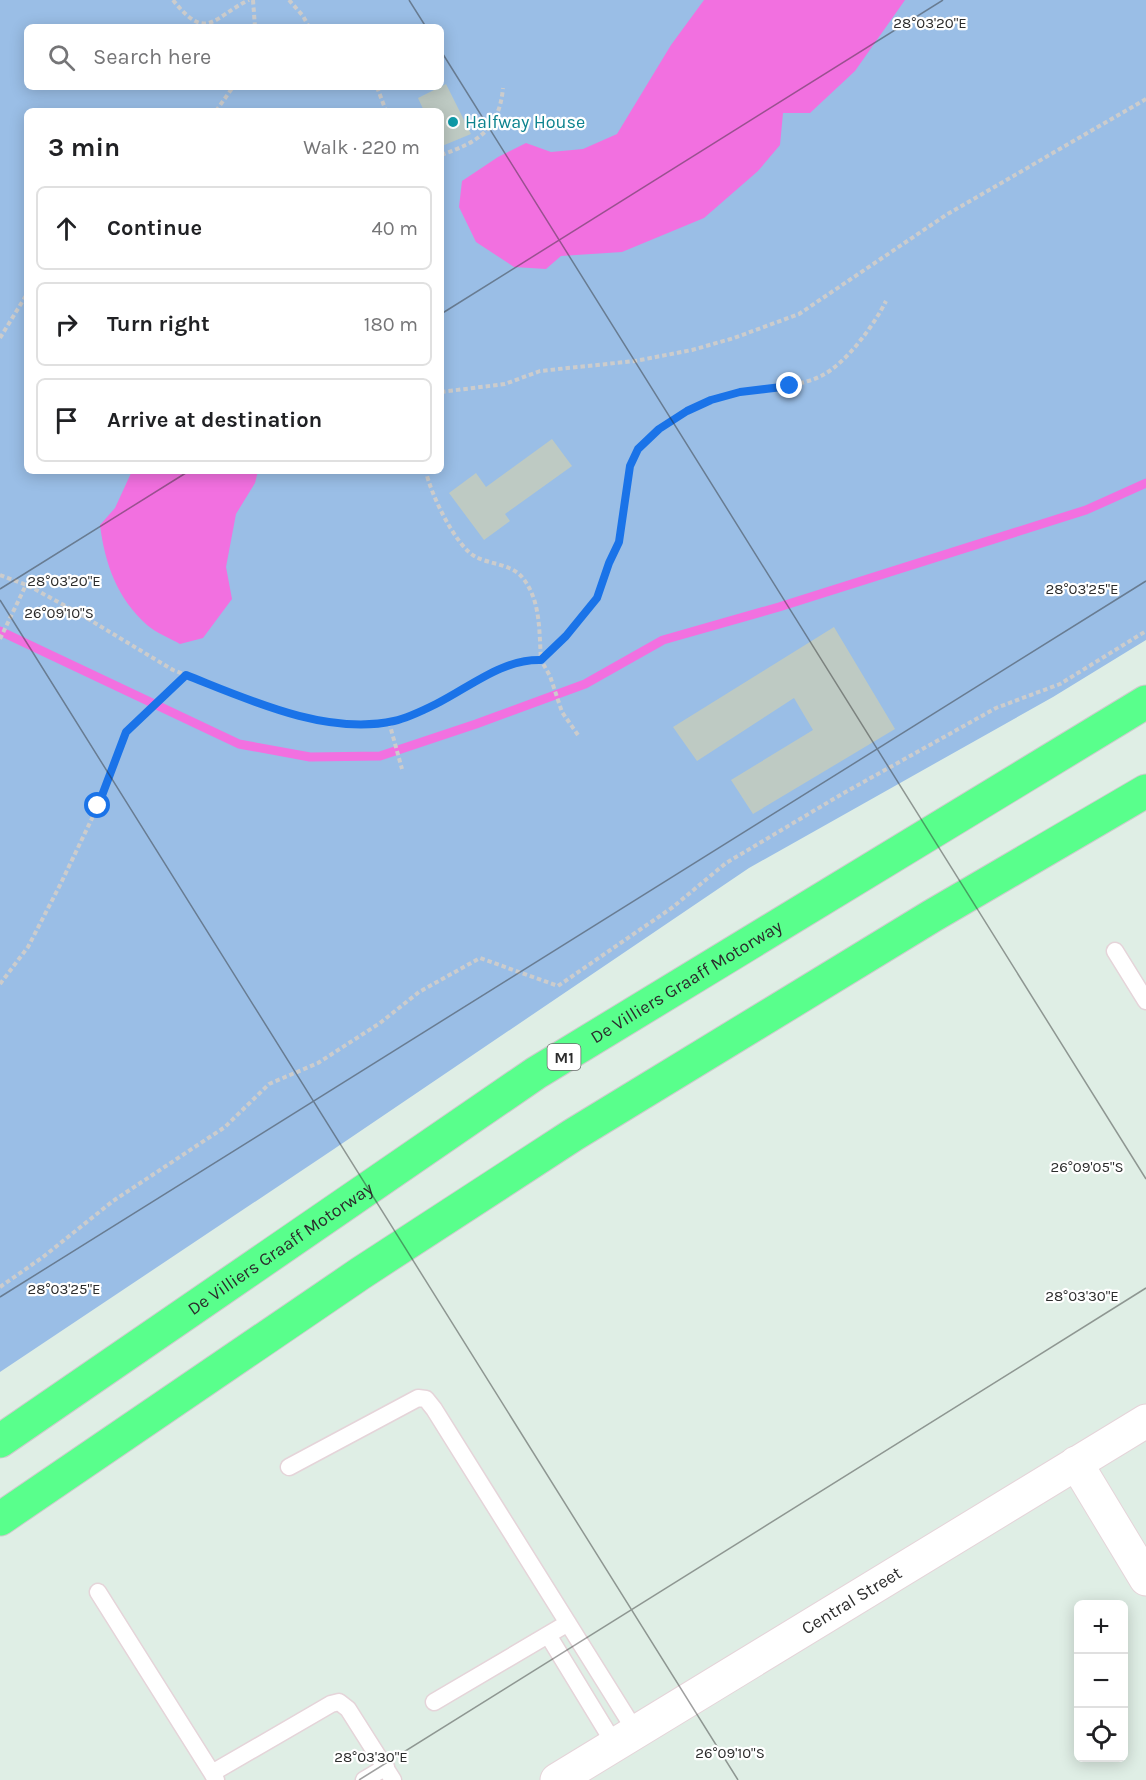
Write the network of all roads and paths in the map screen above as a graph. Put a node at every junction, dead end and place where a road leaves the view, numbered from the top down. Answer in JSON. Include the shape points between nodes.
{"nodes":[{"id":1,"x":173,"y":0,"type":"edge"},
{"id":2,"x":251,"y":0,"type":"edge"},
{"id":3,"x":289,"y":0,"type":"edge"},
{"id":4,"x":255,"y":24,"type":"edge"},
{"id":5,"x":307,"y":24,"type":"edge"},
{"id":6,"x":503,"y":88,"type":"dead end"},
{"id":7,"x":231,"y":90,"type":"edge"},
{"id":8,"x":378,"y":90,"type":"edge"},
{"id":9,"x":1146,"y":99,"type":"edge"},
{"id":10,"x":218,"y":108,"type":"edge"},
{"id":11,"x":385,"y":108,"type":"edge"},
{"id":12,"x":444,"y":154,"type":"edge"},
{"id":13,"x":24,"y":299,"type":"edge"},
{"id":14,"x":886,"y":301,"type":"dead end"},
{"id":15,"x":0,"y":338,"type":"edge"},
{"id":16,"x":444,"y":392,"type":"edge"},
{"id":17,"x":427,"y":474,"type":"edge"},
{"id":18,"x":0,"y":575,"type":"edge"},
{"id":19,"x":26,"y":585,"type":"junction"},
{"id":20,"x":1146,"y":631,"type":"edge"},
{"id":21,"x":0,"y":639,"type":"edge"},
{"id":22,"x":541,"y":660,"type":"junction"},
{"id":23,"x":186,"y":675,"type":"junction"},
{"id":24,"x":1146,"y":702,"type":"edge"},
{"id":25,"x":389,"y":722,"type":"junction"},
{"id":26,"x":578,"y":735,"type":"dead end"},
{"id":27,"x":402,"y":769,"type":"dead end"},
{"id":28,"x":1146,"y":791,"type":"edge"},
{"id":29,"x":1115,"y":951,"type":"dead end"},
{"id":30,"x":0,"y":984,"type":"edge"},
{"id":31,"x":1146,"y":1001,"type":"edge"},
{"id":32,"x":0,"y":1287,"type":"edge"},
{"id":33,"x":1146,"y":1421,"type":"edge"},
{"id":34,"x":0,"y":1441,"type":"edge"},
{"id":35,"x":1076,"y":1463,"type":"junction"},
{"id":36,"x":289,"y":1467,"type":"dead end"},
{"id":37,"x":0,"y":1519,"type":"edge"},
{"id":38,"x":1146,"y":1579,"type":"edge"},
{"id":39,"x":98,"y":1592,"type":"dead end"},
{"id":40,"x":568,"y":1623,"type":"junction"},
{"id":41,"x":549,"y":1635,"type":"junction"},
{"id":42,"x":434,"y":1702,"type":"dead end"},
{"id":43,"x":626,"y":1738,"type":"junction"},
{"id":44,"x":389,"y":1774,"type":"edge"},
{"id":45,"x":214,"y":1776,"type":"edge"},
{"id":46,"x":364,"y":1780,"type":"edge"},
{"id":47,"x":557,"y":1780,"type":"edge"}],
"edges":[{"from":1,"to":2,"type":"path","via":[[190,20],[206,23]]},
{"from":2,"to":4,"type":"path"},
{"from":3,"to":5,"type":"path"},
{"from":6,"to":12,"type":"path","via":[[502,104],[484,134]]},
{"from":7,"to":10,"type":"path"},
{"from":8,"to":11,"type":"path"},
{"from":9,"to":16,"type":"path","via":[[946,215],[799,314],[776,324],[724,341],[635,361],[540,371],[506,384]]},
{"from":13,"to":15,"type":"path"},
{"from":14,"to":22,"type":"path","via":[[875,323],[822,375],[790,386],[711,400],[659,429],[638,449],[630,466],[619,542],[597,598]]},
{"from":17,"to":22,"type":"path","via":[[430,489],[456,536],[474,556],[520,574],[533,594]]},
{"from":18,"to":19,"type":"path"},
{"from":19,"to":21,"type":"path"},
{"from":19,"to":23,"type":"path"},
{"from":20,"to":32,"type":"path","via":[[1060,684],[996,708],[726,863],[673,907],[558,986],[480,958],[419,992],[318,1063],[269,1084],[225,1127],[113,1201]]},
{"from":22,"to":25,"type":"path","via":[[506,666],[435,705]]},
{"from":22,"to":26,"type":"path","via":[[562,712]]},
{"from":23,"to":25,"type":"path","via":[[280,712],[345,724]]},
{"from":23,"to":30,"type":"path","via":[[126,732],[98,806],[55,895],[28,947]]},
{"from":24,"to":34,"type":"highway","name":"De Villiers Graaff Motorway","number":"M1","via":[[536,1073]]},
{"from":25,"to":27,"type":"path"},
{"from":28,"to":37,"type":"highway","via":[[573,1135]]},
{"from":29,"to":31,"type":"lane"},
{"from":33,"to":35,"type":"main road","name":"Central Street"},
{"from":35,"to":38,"type":"main road"},
{"from":35,"to":43,"type":"main road","name":"Central Street"},
{"from":36,"to":40,"type":"lane","via":[[418,1398],[426,1399]]},
{"from":39,"to":45,"type":"lane"},
{"from":40,"to":41,"type":"lane"},
{"from":40,"to":43,"type":"lane"},
{"from":41,"to":42,"type":"lane"},
{"from":41,"to":43,"type":"lane"},
{"from":43,"to":47,"type":"main road","name":"Central Street"},
{"from":44,"to":45,"type":"lane","via":[[348,1709],[339,1702]]},
{"from":44,"to":46,"type":"lane"}]}
